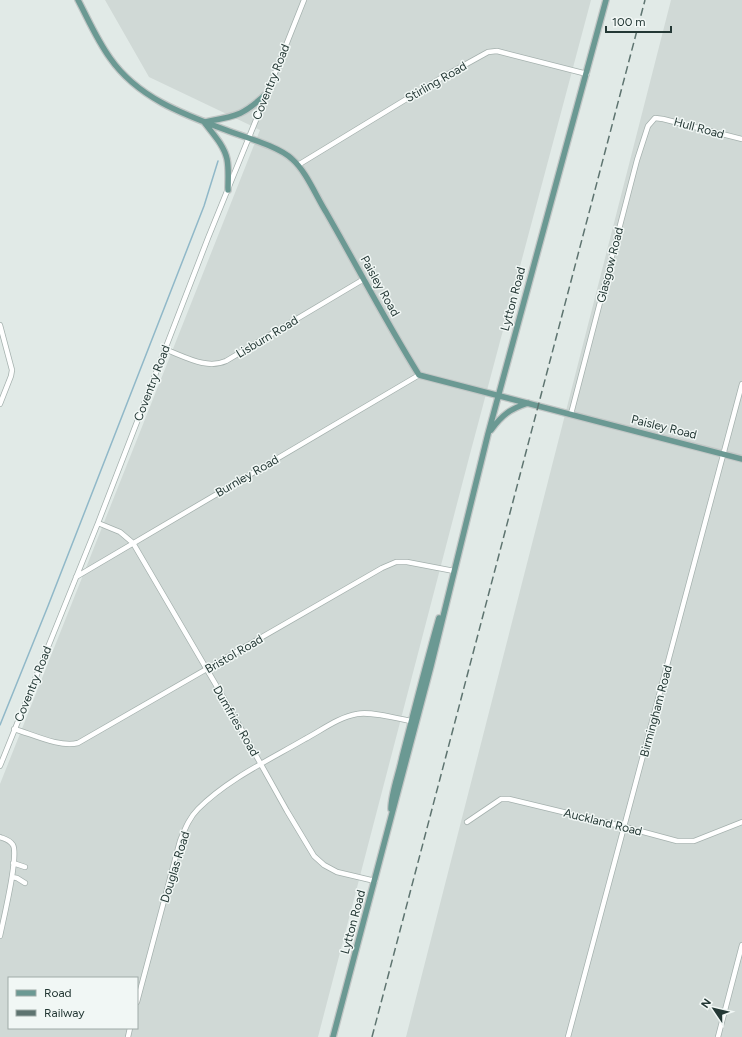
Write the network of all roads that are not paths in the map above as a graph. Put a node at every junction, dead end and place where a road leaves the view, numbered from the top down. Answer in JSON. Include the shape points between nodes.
{"nodes":[{"id":1,"x":78,"y":0,"type":"edge"},
{"id":2,"x":304,"y":0,"type":"edge"},
{"id":3,"x":606,"y":0,"type":"edge"},
{"id":4,"x":587,"y":74,"type":"junction"},
{"id":5,"x":268,"y":93,"type":"junction"},
{"id":6,"x":656,"y":118,"type":"joint"},
{"id":7,"x":203,"y":122,"type":"junction"},
{"id":8,"x":249,"y":138,"type":"junction"},
{"id":9,"x":742,"y":139,"type":"edge"},
{"id":10,"x":298,"y":165,"type":"junction"},
{"id":11,"x":228,"y":190,"type":"junction"},
{"id":12,"x":364,"y":279,"type":"junction"},
{"id":13,"x":0,"y":326,"type":"edge"},
{"id":14,"x":164,"y":349,"type":"junction"},
{"id":15,"x":418,"y":375,"type":"junction"},
{"id":16,"x":742,"y":384,"type":"edge"},
{"id":17,"x":498,"y":396,"type":"junction"},
{"id":18,"x":528,"y":403,"type":"junction"},
{"id":19,"x":0,"y":404,"type":"edge"},
{"id":20,"x":571,"y":414,"type":"junction"},
{"id":21,"x":488,"y":434,"type":"junction"},
{"id":22,"x":723,"y":454,"type":"junction"},
{"id":23,"x":742,"y":459,"type":"edge"},
{"id":24,"x":98,"y":523,"type":"junction"},
{"id":25,"x":133,"y":543,"type":"junction"},
{"id":26,"x":454,"y":571,"type":"junction"},
{"id":27,"x":76,"y":577,"type":"junction"},
{"id":28,"x":206,"y":669,"type":"junction"},
{"id":29,"x":414,"y":722,"type":"junction"},
{"id":30,"x":14,"y":729,"type":"junction"},
{"id":31,"x":261,"y":764,"type":"junction"},
{"id":32,"x":0,"y":766,"type":"edge"},
{"id":33,"x":467,"y":822,"type":"dead end"},
{"id":34,"x":742,"y":822,"type":"edge"},
{"id":35,"x":625,"y":826,"type":"junction"},
{"id":36,"x":0,"y":836,"type":"edge"},
{"id":37,"x":13,"y":863,"type":"junction"},
{"id":38,"x":25,"y":867,"type":"dead end"},
{"id":39,"x":12,"y":877,"type":"junction"},
{"id":40,"x":375,"y":881,"type":"junction"},
{"id":41,"x":26,"y":883,"type":"dead end"},
{"id":42,"x":0,"y":936,"type":"edge"},
{"id":43,"x":742,"y":945,"type":"edge"},
{"id":44,"x":742,"y":967,"type":"edge"},
{"id":45,"x":735,"y":970,"type":"junction"},
{"id":46,"x":138,"y":998,"type":"edge"},
{"id":47,"x":333,"y":1037,"type":"edge"},
{"id":48,"x":568,"y":1037,"type":"edge"},
{"id":49,"x":718,"y":1037,"type":"edge"}],
"edges":[{"from":1,"to":7,"type":"main road","name":"Paisley Road","via":[[110,59],[131,82],[154,99]]},
{"from":2,"to":5,"type":"street","name":"Coventry Road"},
{"from":3,"to":4,"type":"main road","name":"Lytton Road"},
{"from":4,"to":10,"type":"street","name":"Stirling Road","via":[[497,51],[488,52],[440,78]]},
{"from":4,"to":17,"type":"main road","name":"Lytton Road"},
{"from":5,"to":7,"type":"main road","via":[[245,112]]},
{"from":5,"to":8,"type":"street","name":"Coventry Road"},
{"from":6,"to":9,"type":"street","name":"Hull Road"},
{"from":6,"to":20,"type":"street","name":"Glasgow Road","via":[[648,126],[637,160]]},
{"from":7,"to":8,"type":"main road","name":"Paisley Road"},
{"from":7,"to":11,"type":"main road","via":[[225,152]]},
{"from":8,"to":10,"type":"main road","name":"Paisley Road","via":[[286,154]]},
{"from":8,"to":11,"type":"street","name":"Coventry Road"},
{"from":10,"to":12,"type":"main road","name":"Paisley Road"},
{"from":11,"to":14,"type":"street","name":"Coventry Road"},
{"from":12,"to":14,"type":"street","name":"Lisburn Road","via":[[219,364],[204,364]]},
{"from":12,"to":15,"type":"main road","name":"Paisley Road"},
{"from":13,"to":19,"type":"street","via":[[12,370]]},
{"from":14,"to":24,"type":"street","name":"Coventry Road"},
{"from":15,"to":17,"type":"main road","name":"Paisley Road"},
{"from":15,"to":25,"type":"street","name":"Burnley Road"},
{"from":16,"to":22,"type":"street","name":"Birmingham Road"},
{"from":17,"to":18,"type":"main road","name":"Paisley Road"},
{"from":17,"to":21,"type":"main road","name":"Lytton Road"},
{"from":18,"to":20,"type":"main road","name":"Paisley Road"},
{"from":18,"to":21,"type":"main road","via":[[504,415]]},
{"from":20,"to":22,"type":"main road","name":"Paisley Road"},
{"from":21,"to":26,"type":"main road","name":"Lytton Road"},
{"from":22,"to":23,"type":"main road","name":"Paisley Road"},
{"from":22,"to":35,"type":"street","name":"Birmingham Road"},
{"from":24,"to":25,"type":"street","name":"Dumfries Road","via":[[120,532]]},
{"from":24,"to":27,"type":"street","name":"Coventry Road"},
{"from":25,"to":27,"type":"street","name":"Burnley Road"},
{"from":25,"to":28,"type":"street","name":"Dumfries Road"},
{"from":26,"to":28,"type":"street","name":"Bristol Road","via":[[396,562]]},
{"from":26,"to":29,"type":"main road","name":"Lytton Road"},
{"from":27,"to":30,"type":"street","name":"Coventry Road"},
{"from":28,"to":30,"type":"street","name":"Bristol Road","via":[[78,743],[62,744]]},
{"from":28,"to":31,"type":"street","name":"Dumfries Road"},
{"from":29,"to":31,"type":"street","name":"Douglas Road","via":[[366,713],[351,715]]},
{"from":29,"to":40,"type":"main road","name":"Lytton Road"},
{"from":30,"to":32,"type":"street","name":"Coventry Road"},
{"from":31,"to":40,"type":"street","name":"Dumfries Road","via":[[314,856],[337,872]]},
{"from":31,"to":46,"type":"street","name":"Douglas Road","via":[[214,796],[190,818],[180,841]]},
{"from":33,"to":35,"type":"street","name":"Auckland Road","via":[[501,799],[509,799]]},
{"from":34,"to":35,"type":"street","name":"Auckland Road","via":[[688,842]]},
{"from":35,"to":48,"type":"street","name":"Birmingham Road"},
{"from":36,"to":37,"type":"street","via":[[13,845]]},
{"from":37,"to":38,"type":"street"},
{"from":37,"to":39,"type":"street"},
{"from":39,"to":41,"type":"street"},
{"from":39,"to":42,"type":"street"},
{"from":40,"to":47,"type":"main road","name":"Lytton Road"},
{"from":43,"to":45,"type":"street"},
{"from":44,"to":45,"type":"street"},
{"from":45,"to":49,"type":"street"}]}
